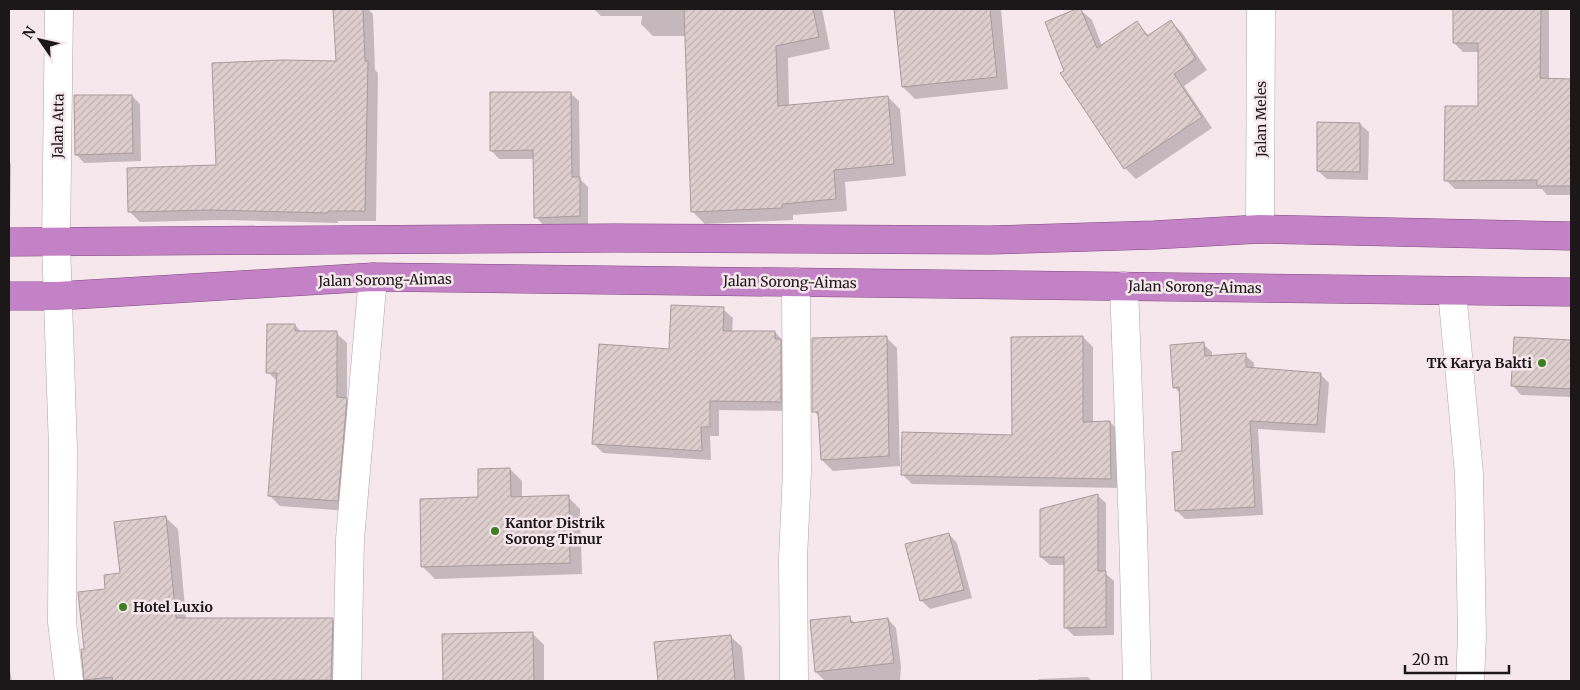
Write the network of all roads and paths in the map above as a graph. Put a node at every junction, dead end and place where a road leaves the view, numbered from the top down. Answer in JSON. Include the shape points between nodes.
{"nodes":[{"id":1,"x":59,"y":9,"type":"edge"},
{"id":2,"x":1261,"y":9,"type":"edge"},
{"id":3,"x":1260,"y":229,"type":"junction"},
{"id":4,"x":1571,"y":236,"type":"edge"},
{"id":5,"x":9,"y":242,"type":"edge"},
{"id":6,"x":56,"y":242,"type":"junction"},
{"id":7,"x":373,"y":277,"type":"junction"},
{"id":8,"x":796,"y":282,"type":"junction"},
{"id":9,"x":1124,"y":286,"type":"junction"},
{"id":10,"x":1452,"y":291,"type":"junction"},
{"id":11,"x":1571,"y":292,"type":"edge"},
{"id":12,"x":9,"y":296,"type":"edge"},
{"id":13,"x":57,"y":296,"type":"junction"},
{"id":14,"x":69,"y":681,"type":"edge"},
{"id":15,"x":347,"y":681,"type":"edge"},
{"id":16,"x":794,"y":681,"type":"edge"},
{"id":17,"x":1137,"y":681,"type":"edge"},
{"id":18,"x":1470,"y":681,"type":"edge"}],
"edges":[{"from":1,"to":6,"type":"street","name":"Jalan Atta"},
{"from":2,"to":3,"type":"street","name":"Jalan Meles"},
{"from":3,"to":4,"type":"highway"},
{"from":3,"to":6,"type":"highway","via":[[990,240],[605,238]]},
{"from":5,"to":6,"type":"highway"},
{"from":6,"to":13,"type":"street","name":"Jalan Atta"},
{"from":7,"to":8,"type":"highway","name":"Jalan Sorong-Aimas"},
{"from":7,"to":13,"type":"highway","name":"Jalan Sorong-Aimas"},
{"from":7,"to":15,"type":"street","via":[[350,540]]},
{"from":8,"to":9,"type":"highway","name":"Jalan Sorong-Aimas"},
{"from":8,"to":16,"type":"street"},
{"from":9,"to":10,"type":"highway","name":"Jalan Sorong-Aimas"},
{"from":9,"to":17,"type":"street"},
{"from":10,"to":11,"type":"highway","name":"Jalan Sorong-Aimas"},
{"from":10,"to":18,"type":"street","via":[[1469,474]]},
{"from":12,"to":13,"type":"highway","name":"Jalan Sorong-Aimas"},
{"from":13,"to":14,"type":"street","name":"Jalan Atta","via":[[63,449],[62,622]]}]}
